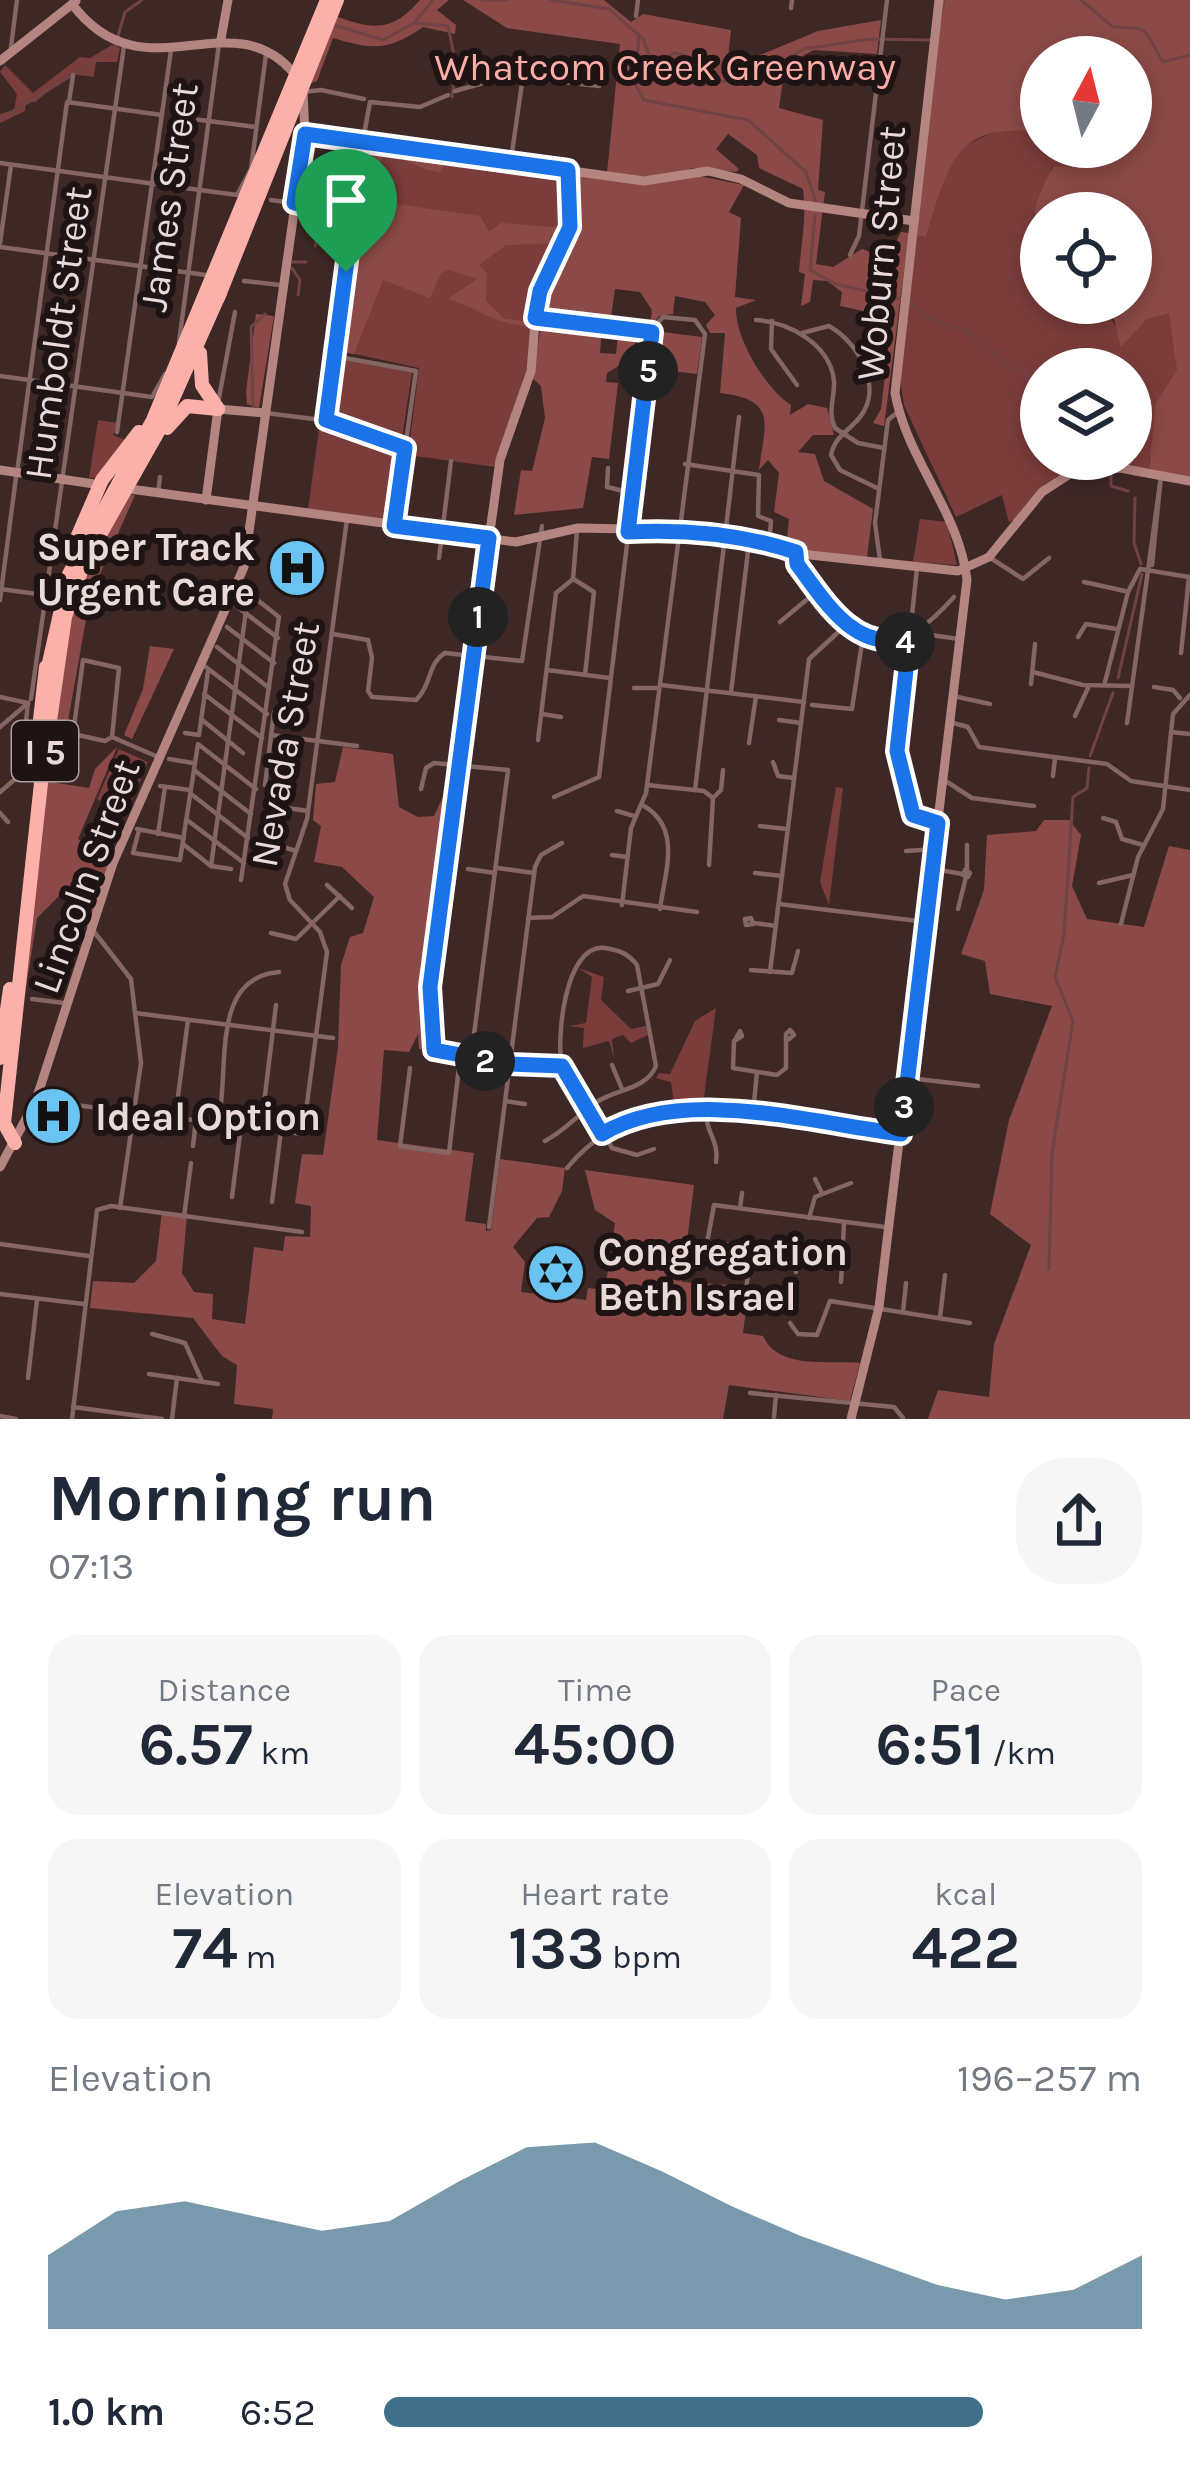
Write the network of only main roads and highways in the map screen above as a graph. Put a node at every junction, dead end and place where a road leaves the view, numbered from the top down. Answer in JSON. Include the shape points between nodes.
{"nodes":[{"id":1,"x":328,"y":8,"type":"edge"},
{"id":2,"x":298,"y":82,"type":"junction"},
{"id":3,"x":220,"y":293,"type":"junction"},
{"id":4,"x":139,"y":466,"type":"junction"},
{"id":5,"x":119,"y":488,"type":"junction"},
{"id":6,"x":9,"y":1002,"type":"junction"},
{"id":7,"x":17,"y":1021,"type":"junction"},
{"id":8,"x":0,"y":1042,"type":"edge"},
{"id":9,"x":0,"y":1058,"type":"edge"},
{"id":10,"x":0,"y":1086,"type":"edge"},
{"id":11,"x":15,"y":1142,"type":"road end"}],
"edges":[{"from":1,"to":2,"type":"highway","number":"I 5"},
{"from":2,"to":3,"type":"highway","number":"I 5"},
{"from":2,"to":5,"type":"highway","number":"I 5"},
{"from":3,"to":4,"type":"highway","number":"I 5"},
{"from":3,"to":4,"type":"highway","via":[[199,365],[218,409],[180,410]]},
{"from":4,"to":5,"type":"highway","number":"I 5"},
{"from":5,"to":6,"type":"highway","number":"I 5","via":[[58,581]]},
{"from":5,"to":7,"type":"highway","number":"I 5","via":[[65,617]]},
{"from":6,"to":8,"type":"highway"},
{"from":6,"to":9,"type":"highway","number":"I 5"},
{"from":7,"to":10,"type":"highway","number":"I 5"},
{"from":7,"to":11,"type":"highway","via":[[4,1123]]}]}
